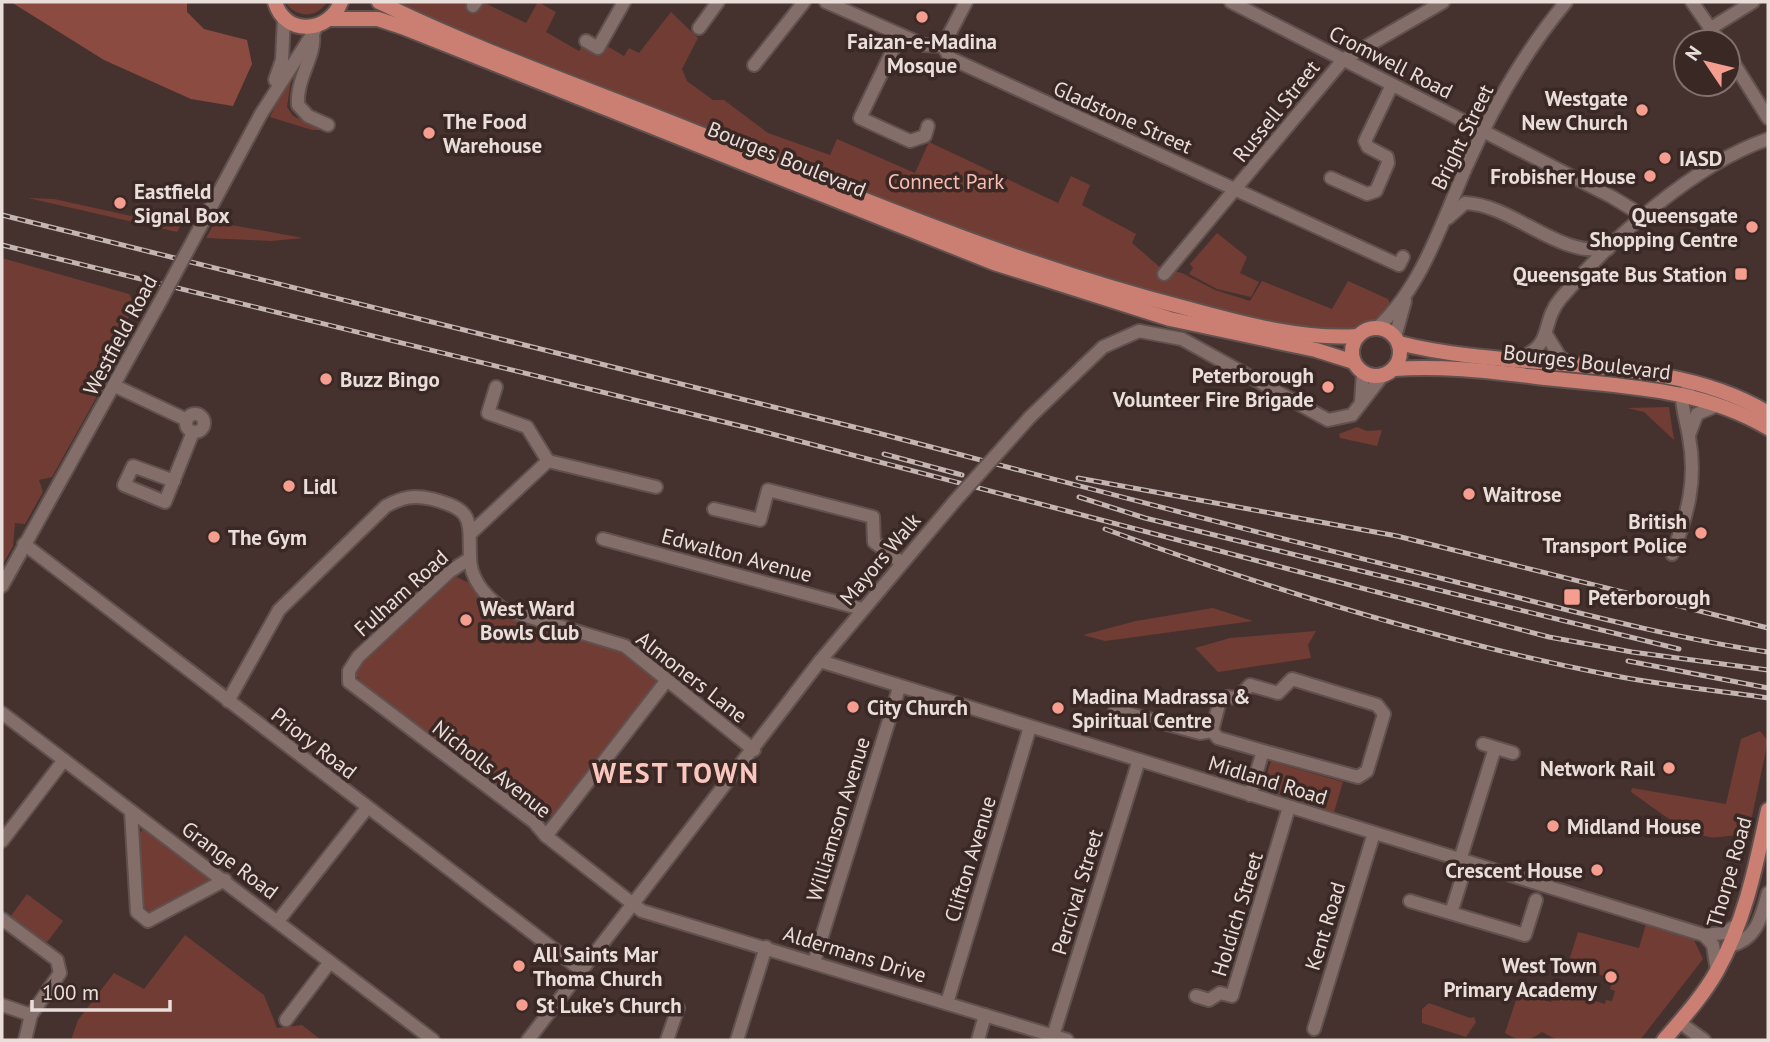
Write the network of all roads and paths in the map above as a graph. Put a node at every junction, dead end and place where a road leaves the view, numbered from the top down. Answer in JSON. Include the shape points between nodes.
{"nodes":[{"id":1,"x":261,"y":2,"type":"edge"},
{"id":2,"x":341,"y":2,"type":"edge"},
{"id":3,"x":379,"y":2,"type":"edge"},
{"id":4,"x":625,"y":2,"type":"edge"},
{"id":5,"x":718,"y":2,"type":"edge"},
{"id":6,"x":804,"y":2,"type":"edge"},
{"id":7,"x":826,"y":2,"type":"edge"},
{"id":8,"x":966,"y":2,"type":"edge"},
{"id":9,"x":1231,"y":2,"type":"edge"},
{"id":10,"x":1443,"y":2,"type":"edge"},
{"id":11,"x":1566,"y":2,"type":"edge"},
{"id":12,"x":1692,"y":2,"type":"edge"},
{"id":13,"x":1753,"y":2,"type":"edge"},
{"id":14,"x":279,"y":9,"type":"edge"},
{"id":15,"x":331,"y":19,"type":"junction"},
{"id":16,"x":699,"y":28,"type":"dead end"},
{"id":17,"x":1711,"y":28,"type":"joint"},
{"id":18,"x":315,"y":30,"type":"junction"},
{"id":19,"x":900,"y":35,"type":"junction"},
{"id":20,"x":943,"y":46,"type":"junction"},
{"id":21,"x":592,"y":49,"type":"dead end"},
{"id":22,"x":1343,"y":60,"type":"junction"},
{"id":23,"x":754,"y":65,"type":"dead end"},
{"id":24,"x":1742,"y":76,"type":"edge"},
{"id":25,"x":1392,"y":85,"type":"junction"},
{"id":26,"x":268,"y":100,"type":"junction"},
{"id":27,"x":1768,"y":118,"type":"edge"},
{"id":28,"x":328,"y":125,"type":"dead end"},
{"id":29,"x":928,"y":126,"type":"dead end"},
{"id":30,"x":1484,"y":131,"type":"junction"},
{"id":31,"x":1768,"y":139,"type":"edge"},
{"id":32,"x":1331,"y":178,"type":"dead end"},
{"id":33,"x":1237,"y":189,"type":"junction"},
{"id":34,"x":1645,"y":217,"type":"junction"},
{"id":35,"x":1437,"y":232,"type":"junction"},
{"id":36,"x":1575,"y":245,"type":"junction"},
{"id":37,"x":1608,"y":249,"type":"junction"},
{"id":38,"x":1403,"y":257,"type":"dead end"},
{"id":39,"x":1590,"y":268,"type":"junction"},
{"id":40,"x":1172,"y":270,"type":"dead end"},
{"id":41,"x":1406,"y":297,"type":"junction"},
{"id":42,"x":1377,"y":327,"type":"junction"},
{"id":43,"x":1358,"y":336,"type":"junction"},
{"id":44,"x":1547,"y":336,"type":"junction"},
{"id":45,"x":1397,"y":340,"type":"junction"},
{"id":46,"x":1513,"y":360,"type":"junction"},
{"id":47,"x":1575,"y":366,"type":"junction"},
{"id":48,"x":1359,"y":367,"type":"junction"},
{"id":49,"x":1389,"y":372,"type":"junction"},
{"id":50,"x":1703,"y":385,"type":"junction"},
{"id":51,"x":115,"y":386,"type":"junction"},
{"id":52,"x":496,"y":387,"type":"dead end"},
{"id":53,"x":1682,"y":395,"type":"junction"},
{"id":54,"x":1360,"y":405,"type":"junction"},
{"id":55,"x":1718,"y":405,"type":"junction"},
{"id":56,"x":1768,"y":413,"type":"edge"},
{"id":57,"x":1768,"y":428,"type":"edge"},
{"id":58,"x":1689,"y":436,"type":"junction"},
{"id":59,"x":548,"y":461,"type":"junction"},
{"id":60,"x":174,"y":481,"type":"dead end"},
{"id":61,"x":656,"y":487,"type":"dead end"},
{"id":62,"x":714,"y":509,"type":"dead end"},
{"id":63,"x":472,"y":532,"type":"junction"},
{"id":64,"x":603,"y":539,"type":"dead end"},
{"id":65,"x":24,"y":544,"type":"junction"},
{"id":66,"x":1672,"y":554,"type":"dead end"},
{"id":67,"x":469,"y":559,"type":"junction"},
{"id":68,"x":902,"y":563,"type":"junction"},
{"id":69,"x":2,"y":586,"type":"edge"},
{"id":70,"x":862,"y":610,"type":"junction"},
{"id":71,"x":358,"y":657,"type":"joint"},
{"id":72,"x":820,"y":662,"type":"junction"},
{"id":73,"x":667,"y":680,"type":"junction"},
{"id":74,"x":899,"y":688,"type":"junction"},
{"id":75,"x":228,"y":701,"type":"junction"},
{"id":76,"x":1115,"y":710,"type":"dead end"},
{"id":77,"x":2,"y":713,"type":"edge"},
{"id":78,"x":1030,"y":727,"type":"junction"},
{"id":79,"x":1212,"y":731,"type":"junction"},
{"id":80,"x":754,"y":750,"type":"junction"},
{"id":81,"x":1263,"y":751,"type":"junction"},
{"id":82,"x":1513,"y":753,"type":"dead end"},
{"id":83,"x":64,"y":760,"type":"junction"},
{"id":84,"x":1139,"y":760,"type":"junction"},
{"id":85,"x":1250,"y":795,"type":"junction"},
{"id":86,"x":1289,"y":807,"type":"junction"},
{"id":87,"x":367,"y":808,"type":"junction"},
{"id":88,"x":1768,"y":810,"type":"edge"},
{"id":89,"x":131,"y":811,"type":"junction"},
{"id":90,"x":1374,"y":833,"type":"junction"},
{"id":91,"x":545,"y":836,"type":"junction"},
{"id":92,"x":2,"y":841,"type":"edge"},
{"id":93,"x":1463,"y":861,"type":"junction"},
{"id":94,"x":225,"y":880,"type":"junction"},
{"id":95,"x":1768,"y":893,"type":"edge"},
{"id":96,"x":1536,"y":900,"type":"dead end"},
{"id":97,"x":1410,"y":901,"type":"dead end"},
{"id":98,"x":632,"y":903,"type":"junction"},
{"id":99,"x":1451,"y":913,"type":"junction"},
{"id":100,"x":2,"y":919,"type":"edge"},
{"id":101,"x":278,"y":921,"type":"junction"},
{"id":102,"x":1738,"y":924,"type":"junction"},
{"id":103,"x":1704,"y":935,"type":"junction"},
{"id":104,"x":1730,"y":946,"type":"junction"},
{"id":105,"x":766,"y":947,"type":"junction"},
{"id":106,"x":330,"y":962,"type":"junction"},
{"id":107,"x":814,"y":962,"type":"junction"},
{"id":108,"x":581,"y":970,"type":"junction"},
{"id":109,"x":1717,"y":971,"type":"junction"},
{"id":110,"x":1196,"y":996,"type":"dead end"},
{"id":111,"x":947,"y":1003,"type":"junction"},
{"id":112,"x":2,"y":1005,"type":"edge"},
{"id":113,"x":678,"y":1008,"type":"dead end"},
{"id":114,"x":32,"y":1015,"type":"junction"},
{"id":115,"x":985,"y":1015,"type":"junction"},
{"id":116,"x":286,"y":1020,"type":"dead end"},
{"id":117,"x":1679,"y":1023,"type":"junction"},
{"id":118,"x":1314,"y":1029,"type":"dead end"},
{"id":119,"x":1053,"y":1036,"type":"junction"},
{"id":120,"x":25,"y":1040,"type":"edge"},
{"id":121,"x":433,"y":1040,"type":"edge"},
{"id":122,"x":528,"y":1040,"type":"edge"},
{"id":123,"x":667,"y":1040,"type":"edge"},
{"id":124,"x":737,"y":1040,"type":"edge"},
{"id":125,"x":978,"y":1040,"type":"edge"},
{"id":126,"x":1067,"y":1040,"type":"edge"},
{"id":127,"x":1664,"y":1040,"type":"edge"},
{"id":128,"x":1704,"y":1040,"type":"edge"}],
"edges":[{"from":1,"to":14,"type":"main road"},
{"from":2,"to":15,"type":"main road"},
{"from":3,"to":43,"type":"main road","name":"Bourges Boulevard","via":[[802,175],[1038,265],[1231,320],[1317,337]]},
{"from":4,"to":21,"type":"street"},
{"from":5,"to":16,"type":"street"},
{"from":6,"to":23,"type":"street"},
{"from":7,"to":19,"type":"street","name":"Gladstone Street"},
{"from":8,"to":20,"type":"street"},
{"from":9,"to":22,"type":"street","name":"Cromwell Road"},
{"from":10,"to":22,"type":"street","name":"Russell Street"},
{"from":11,"to":30,"type":"street","name":"Bright Street","via":[[1522,62]]},
{"from":12,"to":17,"type":"street"},
{"from":13,"to":17,"type":"street"},
{"from":14,"to":18,"type":"main road","via":[[294,25]]},
{"from":14,"to":26,"type":"street","name":"Westfield Road","via":[[282,60]]},
{"from":15,"to":18,"type":"main road"},
{"from":15,"to":48,"type":"main road","name":"Bourges Boulevard","via":[[378,19],[402,27],[946,245],[1058,285],[1170,319],[1316,350]]},
{"from":18,"to":26,"type":"street","name":"Westfield Road"},
{"from":18,"to":28,"type":"street","via":[[299,81],[298,105],[307,116]]},
{"from":19,"to":20,"type":"street","name":"Gladstone Street","via":[[924,45]]},
{"from":19,"to":29,"type":"street","via":[[854,117],[910,141],[925,136]]},
{"from":20,"to":33,"type":"street","name":"Gladstone Street","via":[[950,58]]},
{"from":22,"to":25,"type":"street","name":"Cromwell Road"},
{"from":22,"to":33,"type":"street","name":"Russell Street"},
{"from":24,"to":27,"type":"street"},
{"from":25,"to":30,"type":"street","name":"Cromwell Road"},
{"from":25,"to":32,"type":"street","via":[[1365,141],[1387,157],[1376,191],[1367,194]]},
{"from":26,"to":51,"type":"street","name":"Westfield Road","bridge":true},
{"from":30,"to":34,"type":"street","name":"Cromwell Road"},
{"from":30,"to":35,"type":"street","name":"Bright Street"},
{"from":31,"to":34,"type":"street","via":[[1704,169]]},
{"from":33,"to":38,"type":"street","name":"Gladstone Street","via":[[1399,265]]},
{"from":33,"to":40,"type":"street","name":"Russell Street"},
{"from":34,"to":37,"type":"street"},
{"from":35,"to":36,"type":"street","via":[[1465,203],[1479,203],[1536,232]]},
{"from":35,"to":41,"type":"street","name":"Bright Street"},
{"from":36,"to":37,"type":"street"},
{"from":36,"to":39,"type":"street"},
{"from":37,"to":39,"type":"street"},
{"from":39,"to":44,"type":"street","via":[[1553,310]]},
{"from":41,"to":42,"type":"street","name":"Bright Street"},
{"from":41,"to":45,"type":"street","name":"Bright Street"},
{"from":42,"to":43,"type":"main road"},
{"from":42,"to":45,"type":"main road"},
{"from":43,"to":48,"type":"main road","via":[[1352,348]]},
{"from":44,"to":46,"type":"street","via":[[1537,349]]},
{"from":44,"to":47,"type":"street","via":[[1560,357]]},
{"from":45,"to":46,"type":"main road","name":"Bourges Boulevard","via":[[1465,356]]},
{"from":45,"to":49,"type":"main road","via":[[1400,357]]},
{"from":46,"to":47,"type":"main road","name":"Bourges Boulevard"},
{"from":47,"to":50,"type":"main road","name":"Bourges Boulevard"},
{"from":48,"to":49,"type":"main road"},
{"from":48,"to":54,"type":"street"},
{"from":49,"to":53,"type":"main road","name":"Bourges Boulevard","via":[[1436,367]]},
{"from":49,"to":54,"type":"street","name":"Mayors Walk"},
{"from":50,"to":53,"type":"street"},
{"from":50,"to":56,"type":"main road","name":"Bourges Boulevard"},
{"from":51,"to":60,"type":"street","via":[[187,419],[193,432]]},
{"from":51,"to":65,"type":"street","name":"Westfield Road"},
{"from":52,"to":59,"type":"street","via":[[488,412],[527,427]]},
{"from":53,"to":55,"type":"main road","name":"Bourges Boulevard"},
{"from":53,"to":58,"type":"street"},
{"from":54,"to":68,"type":"street","name":"Mayors Walk","bridge":true,"via":[[1352,415],[1328,420],[1182,339],[1139,331],[1103,347],[1030,416]]},
{"from":55,"to":57,"type":"main road","name":"Bourges Boulevard"},
{"from":55,"to":58,"type":"street","via":[[1697,414]]},
{"from":58,"to":66,"type":"street","via":[[1693,477],[1689,507]]},
{"from":59,"to":61,"type":"street"},
{"from":59,"to":63,"type":"street"},
{"from":62,"to":68,"type":"street","via":[[760,520],[768,489],[873,517],[874,542]]},
{"from":63,"to":67,"type":"street"},
{"from":63,"to":75,"type":"street","via":[[454,505],[405,496],[386,506],[279,610]]},
{"from":64,"to":70,"type":"street","name":"Edwalton Avenue"},
{"from":65,"to":69,"type":"street","name":"Westfield Road"},
{"from":65,"to":75,"type":"street","name":"Priory Road"},
{"from":67,"to":71,"type":"street","name":"Fulham Road"},
{"from":67,"to":73,"type":"street","name":"Almoners Lane","via":[[487,597],[503,609],[625,646]]},
{"from":68,"to":70,"type":"street","name":"Mayors Walk"},
{"from":70,"to":72,"type":"street","name":"Mayors Walk"},
{"from":71,"to":91,"type":"street","name":"Nicholls Avenue","via":[[349,671],[349,682],[534,822]]},
{"from":72,"to":74,"type":"street","name":"Midland Road"},
{"from":72,"to":80,"type":"street","name":"Mayors Walk"},
{"from":73,"to":80,"type":"street","name":"Almoners Lane"},
{"from":73,"to":91,"type":"street"},
{"from":74,"to":78,"type":"street","name":"Midland Road"},
{"from":74,"to":107,"type":"street","name":"Williamson Avenue"},
{"from":75,"to":87,"type":"street","name":"Priory Road"},
{"from":76,"to":79,"type":"street","via":[[1132,707],[1200,733]]},
{"from":77,"to":83,"type":"street","name":"Grange Road"},
{"from":78,"to":84,"type":"street","name":"Midland Road"},
{"from":78,"to":111,"type":"street","name":"Clifton Avenue"},
{"from":79,"to":81,"type":"street","via":[[1218,738]]},
{"from":79,"to":81,"type":"street","via":[[1219,704],[1227,697],[1238,698],[1250,685],[1278,693],[1292,679],[1377,705],[1384,714],[1367,771],[1358,777]]},
{"from":80,"to":98,"type":"street","name":"Mayors Walk"},
{"from":81,"to":85,"type":"street"},
{"from":82,"to":93,"type":"street","via":[[1489,746]]},
{"from":83,"to":89,"type":"street","name":"Grange Road"},
{"from":83,"to":92,"type":"street"},
{"from":84,"to":85,"type":"street","name":"Midland Road"},
{"from":84,"to":119,"type":"street","name":"Percival Street"},
{"from":85,"to":86,"type":"street","name":"Midland Road"},
{"from":86,"to":90,"type":"street","name":"Midland Road"},
{"from":86,"to":110,"type":"street","name":"Holdich Street","via":[[1232,996],[1220,993],[1209,1000]]},
{"from":87,"to":101,"type":"street"},
{"from":87,"to":108,"type":"street","name":"Priory Road"},
{"from":88,"to":102,"type":"main road","name":"Thorpe Road"},
{"from":89,"to":94,"type":"street","name":"Grange Road"},
{"from":89,"to":94,"type":"street","via":[[137,912],[148,921]]},
{"from":90,"to":93,"type":"street","name":"Midland Road"},
{"from":90,"to":118,"type":"street","name":"Kent Road"},
{"from":91,"to":98,"type":"street","name":"Nicholls Avenue"},
{"from":93,"to":99,"type":"street"},
{"from":93,"to":103,"type":"street","name":"Midland Road","via":[[1642,923]]},
{"from":94,"to":101,"type":"street","name":"Grange Road"},
{"from":95,"to":104,"type":"street","name":"Thorpe Road","via":[[1755,930],[1749,938]]},
{"from":96,"to":99,"type":"street","via":[[1525,935]]},
{"from":97,"to":99,"type":"street"},
{"from":98,"to":105,"type":"street","name":"Aldermans Drive","via":[[642,911]]},
{"from":98,"to":108,"type":"street","name":"Mayors Walk"},
{"from":100,"to":114,"type":"street","via":[[60,966]]},
{"from":101,"to":106,"type":"street","name":"Grange Road"},
{"from":102,"to":103,"type":"street","via":[[1725,933]]},
{"from":102,"to":104,"type":"main road","name":"Thorpe Road"},
{"from":103,"to":109,"type":"street","via":[[1713,945]]},
{"from":104,"to":109,"type":"main road","name":"Thorpe Road"},
{"from":105,"to":107,"type":"street","name":"Aldermans Drive"},
{"from":105,"to":124,"type":"street"},
{"from":106,"to":116,"type":"street"},
{"from":106,"to":121,"type":"street","name":"Grange Road"},
{"from":107,"to":111,"type":"street","name":"Aldermans Drive"},
{"from":108,"to":122,"type":"street","name":"Mayors Walk"},
{"from":109,"to":117,"type":"main road","name":"Thorpe Road"},
{"from":111,"to":115,"type":"street","name":"Aldermans Drive"},
{"from":112,"to":114,"type":"street"},
{"from":113,"to":123,"type":"street"},
{"from":114,"to":120,"type":"street"},
{"from":115,"to":119,"type":"street","name":"Aldermans Drive"},
{"from":115,"to":125,"type":"street"},
{"from":117,"to":127,"type":"main road","name":"Thorpe Road"},
{"from":117,"to":128,"type":"street"},
{"from":119,"to":126,"type":"street","name":"Aldermans Drive"}]}
